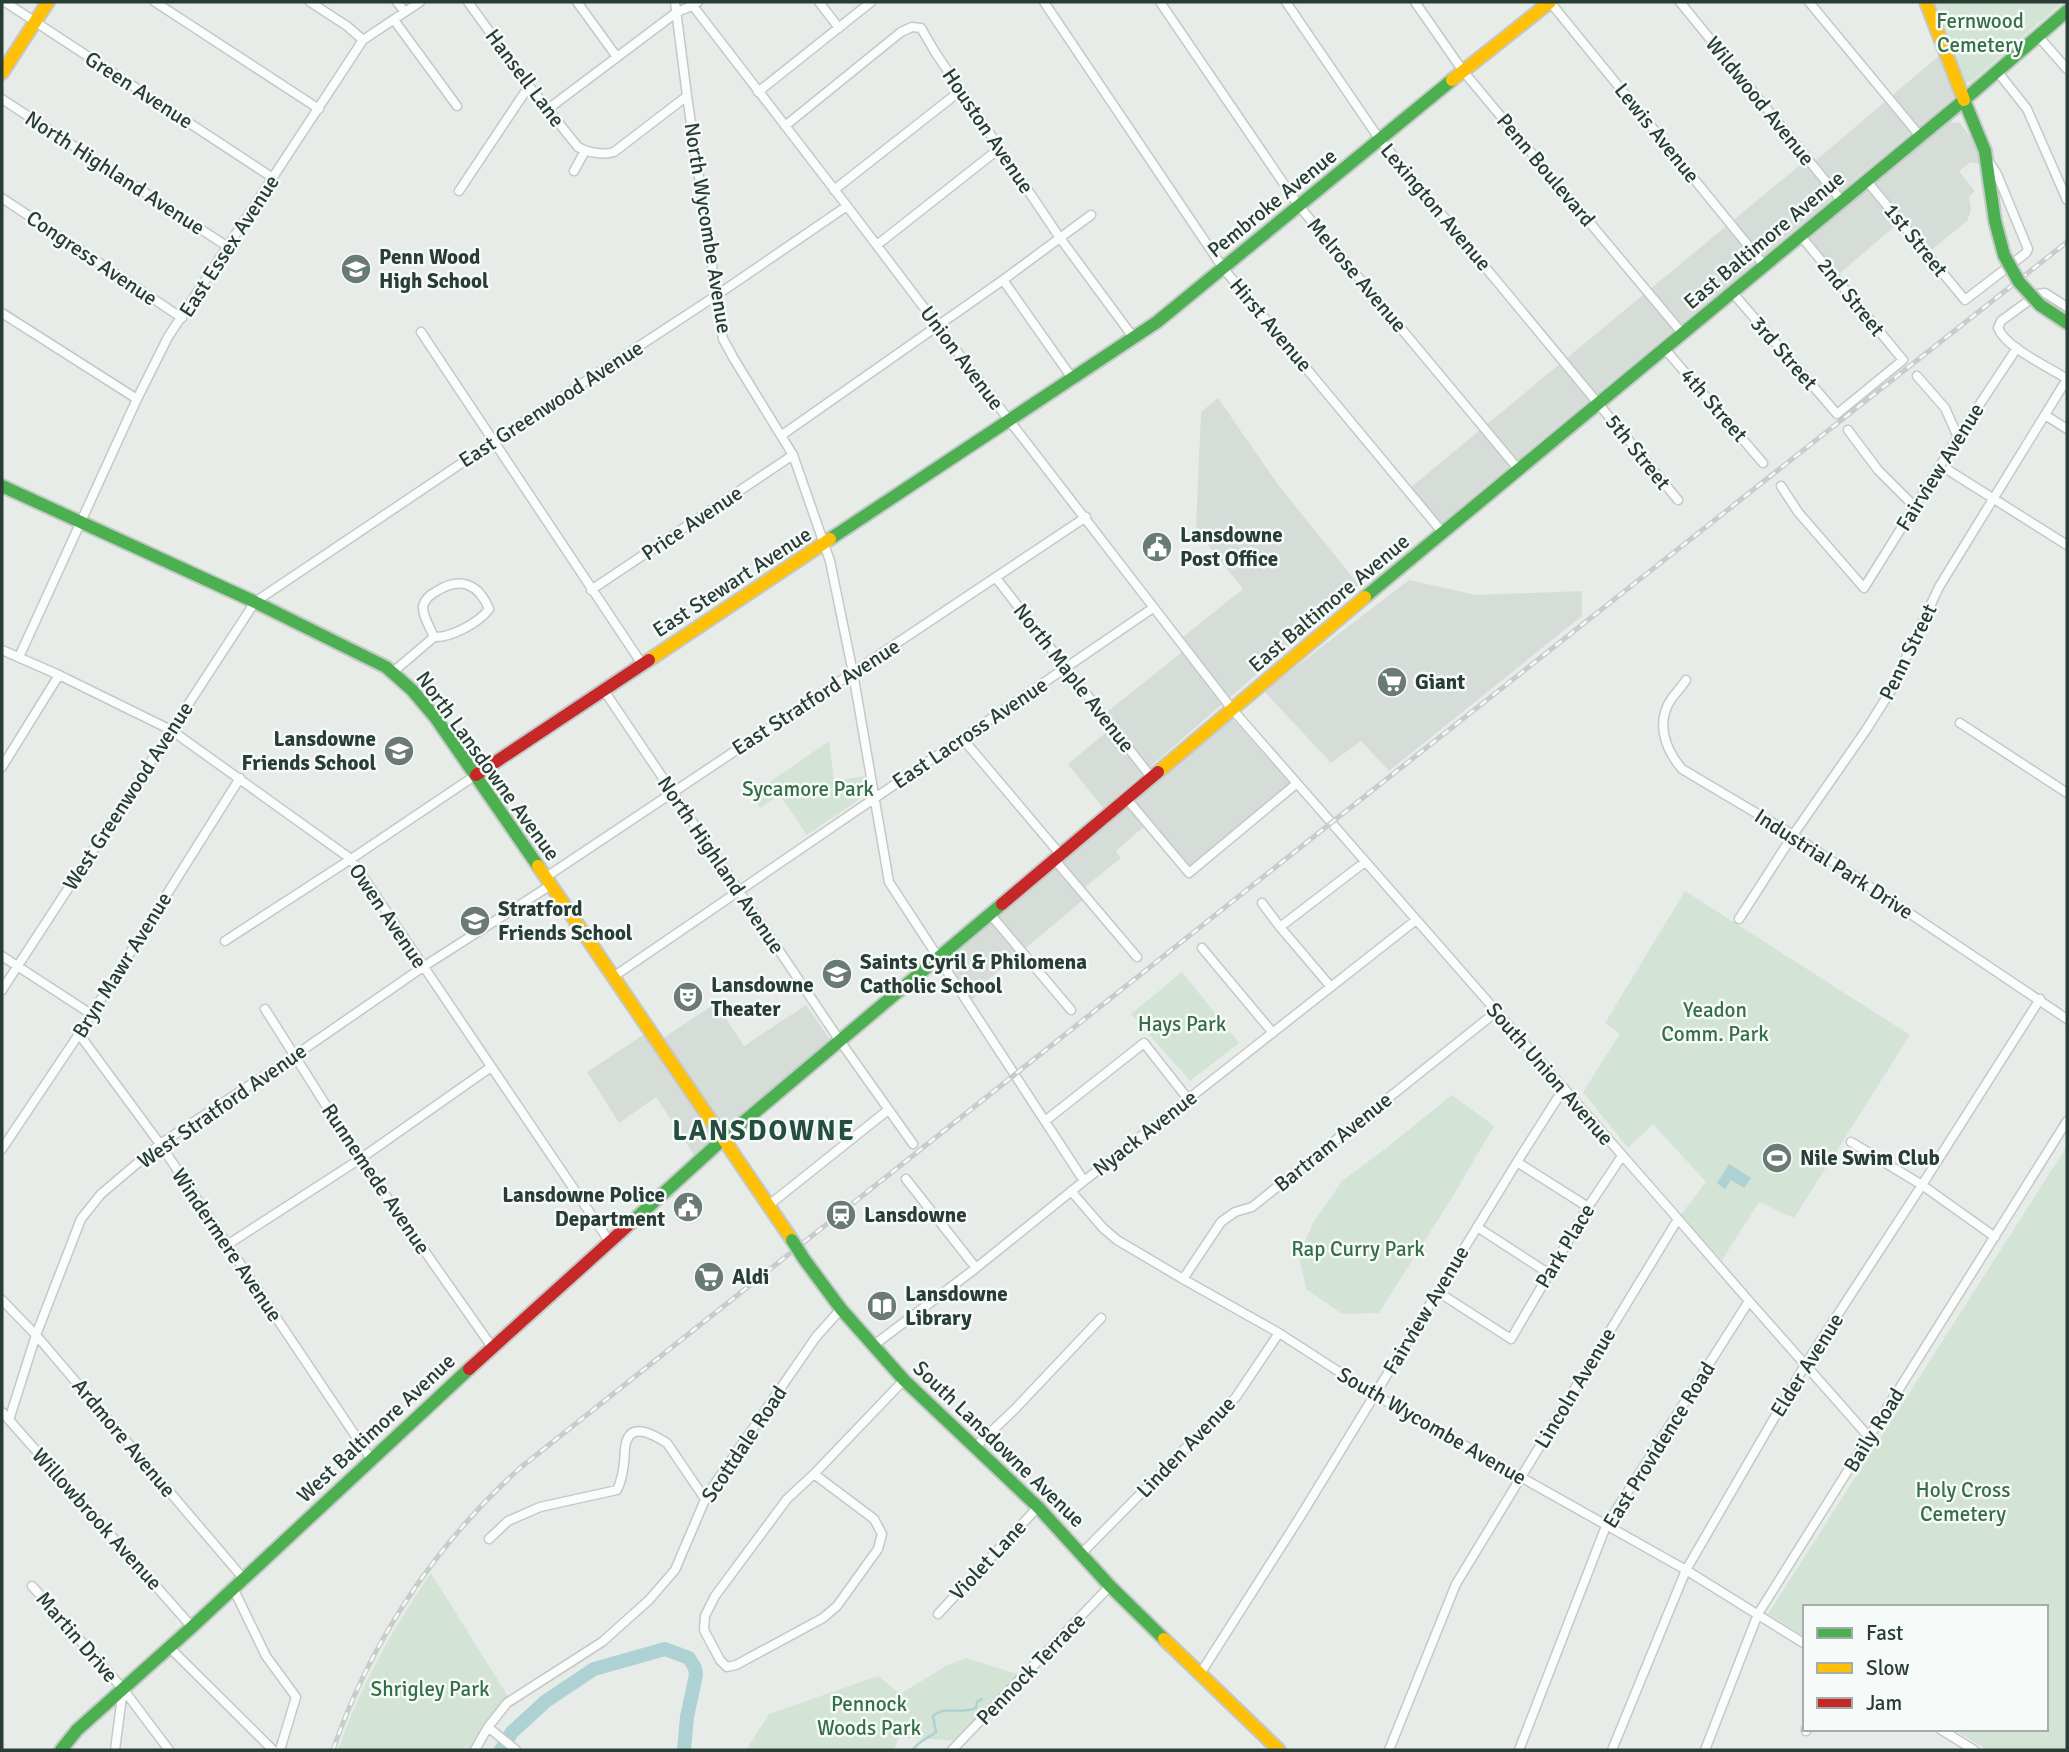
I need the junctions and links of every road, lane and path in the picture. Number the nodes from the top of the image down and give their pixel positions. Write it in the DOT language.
graph roads {
  1 [pos="5,2"];
  2 [pos="48,2"];
  3 [pos="155,2"];
  4 [pos="310,2"];
  5 [pos="397,2"];
  6 [pos="419,2"];
  7 [pos="468,2"];
  8 [pos="577,2"];
  9 [pos="675,2"];
  10 [pos="819,2"];
  11 [pos="871,2"];
  12 [pos="1044,2"];
  13 [pos="1160,2"];
  14 [pos="1286,2"];
  15 [pos="1415,2"];
  16 [pos="1550,2"];
  17 [pos="1680,2"];
  18 [pos="1809,2"];
  19 [pos="1926,2"];
  20 [pos="694,3"];
  21 [pos="2067,11"];
  22 [pos="405,12"];
  23 [pos="677,12"];
  24 [pos="394,20"];
  25 [pos="36,22"];
  26 [pos="839,28"];
  27 [pos="2038,36"];
  28 [pos="363,40"];
  29 [pos="617,57"];
  30 [pos="2067,69"];
  31 [pos="1463,71"];
  32 [pos="1997,71"];
  33 [pos="2,73"];
  34 [pos="529,86"];
  35 [pos="960,91"];
  36 [pos="758,92"];
  37 [pos="687,96"];
  38 [pos="2,99"];
  39 [pos="1964,100"];
  40 [pos="457,106"];
  41 [pos="319,109"];
  42 [pos="550,111"];
  43 [pos="785,125"];
  44 [pos="1920,136"];
  45 [pos="1380,140"];
  46 [pos="1000,148"];
  47 [pos="585,151"];
  48 [pos="1986,157"];
  49 [pos="573,171"];
  50 [pos="273,178"];
  51 [pos="1866,180"];
  52 [pos="834,190"];
  53 [pos="459,191"];
  54 [pos="2,198"];
  55 [pos="2067,200"];
  56 [pos="1841,201"];
  57 [pos="848,206"];
  58 [pos="1300,206"];
  59 [pos="1091,215"];
  60 [pos="1800,234"];
  61 [pos="1060,238"];
  62 [pos="877,245"];
  63 [pos="228,247"];
  64 [pos="1764,265"];
  65 [pos="1223,268"];
  66 [pos="1003,280"];
  67 [pos="1732,292"];
  68 [pos="717,295"];
  69 [pos="2067,307"];
  70 [pos="2,313"];
  71 [pos="182,318"];
  72 [pos="2067,323"];
  73 [pos="938,326"];
  74 [pos="421,332"];
  75 [pos="1682,333"];
  76 [pos="1133,337"];
  77 [pos="1664,348"];
  78 [pos="2017,348"];
  79 [pos="1916,376"];
  80 [pos="1072,378"];
  81 [pos="2067,379"];
  82 [pos="137,399"];
  83 [pos="1598,403"];
  84 [pos="1837,414"];
  85 [pos="2045,415"];
  86 [pos="1009,420"];
  87 [pos="1848,429"];
  88 [pos="2067,429"];
  89 [pos="782,435"];
  90 [pos="1958,437"];
  91 [pos="493,442"];
  92 [pos="793,455"];
  93 [pos="1763,463"];
  94 [pos="1519,470"];
  95 [pos="1948,470"];
  96 [pos="2,486"];
  97 [pos="1781,486"];
  98 [pos="1992,499"];
  99 [pos="1678,500"];
  100 [pos="1914,507"];
  101 [pos="1086,517"];
  102 [pos="82,522"];
  103 [pos="1443,533"];
  104 [pos="823,544"];
  105 [pos="2067,545"];
  106 [pos="996,578"];
  107 [pos="591,590"];
  108 [pos="255,602"];
  109 [pos="1153,608"];
  110 [pos="434,638"];
  111 [pos="2,650"];
  112 [pos="19,657"];
  113 [pos="642,664"];
  114 [pos="1067,667"];
  115 [pos="393,672"];
  116 [pos="853,673"];
  117 [pos="59,675"];
  118 [pos="1686,680"];
  119 [pos="603,689"];
  120 [pos="1233,709"];
  121 [pos="1960,723"];
  122 [pos="171,730"];
  123 [pos="962,738"];
  124 [pos="2,766"];
  125 [pos="476,775"];
  126 [pos="1151,777"];
  127 [pos="240,778"];
  128 [pos="1296,784"];
  129 [pos="672,792"];
  130 [pos="2067,793"];
  131 [pos="874,798"];
  132 [pos="1126,798"];
  133 [pos="1793,835"];
  134 [pos="1057,857"];
  135 [pos="351,859"];
  136 [pos="1364,862"];
  137 [pos="548,881"];
  138 [pos="739,890"];
  139 [pos="1262,903"];
  140 [pos="990,914"];
  141 [pos="1739,919"];
  142 [pos="1416,920"];
  143 [pos="1280,928"];
  144 [pos="225,942"];
  145 [pos="1202,948"];
  146 [pos="2,956"];
  147 [pos="1137,957"];
  148 [pos="937,958"];
  149 [pos="18,965"];
  150 [pos="423,967"];
  151 [pos="613,977"];
  152 [pos="1331,988"];
  153 [pos="2,990"];
  154 [pos="2040,999"];
  155 [pos="264,1009"];
  156 [pos="1071,1010"];
  157 [pos="1496,1012"];
  158 [pos="91,1014"];
  159 [pos="2067,1019"];
  160 [pos="1273,1033"];
  161 [pos="79,1034"];
  162 [pos="840,1041"];
  163 [pos="294,1056"];
  164 [pos="491,1067"];
  165 [pos="1564,1088"];
  166 [pos="1188,1099"];
  167 [pos="888,1110"];
  168 [pos="1045,1121"];
  169 [pos="2067,1121"];
  170 [pos="722,1140"];
  171 [pos="1850,1142"];
  172 [pos="160,1144"];
  173 [pos="913,1144"];
  174 [pos="2,1149"];
  175 [pos="1622,1156"];
  176 [pos="360,1158"];
  177 [pos="1517,1162"];
  178 [pos="906,1179"];
  179 [pos="1084,1181"];
  180 [pos="1922,1185"];
  181 [pos="1071,1191"];
  182 [pos="769,1205"];
  183 [pos="1588,1207"];
  184 [pos="1678,1219"];
  185 [pos="1477,1227"];
  186 [pos="1995,1237"];
  187 [pos="609,1241"];
  188 [pos="228,1245"];
  189 [pos="976,1268"];
  190 [pos="1548,1273"];
  191 [pos="1183,1279"];
  192 [pos="1438,1292"];
  193 [pos="2,1300"];
  194 [pos="1749,1301"];
  195 [pos="841,1310"];
  196 [pos="1101,1318"];
  197 [pos="1279,1333"];
  198 [pos="36,1335"];
  199 [pos="874,1345"];
  200 [pos="492,1346"];
  201 [pos="1805,1365"];
  202 [pos="904,1380"];
  203 [pos="1375,1395"];
  204 [pos="2,1412"];
  205 [pos="9,1420"];
  206 [pos="1869,1437"];
  207 [pos="976,1446"];
  208 [pos="371,1459"];
  209 [pos="814,1474"];
  210 [pos="1520,1478"];
  211 [pos="705,1499"];
  212 [pos="1038,1507"];
  213 [pos="1606,1526"];
  214 [pos="489,1539"];
  215 [pos="1082,1553"];
  216 [pos="1686,1570"];
  217 [pos="243,1578"];
  218 [pos="32,1586"];
  219 [pos="1110,1586"];
  220 [pos="233,1588"];
  221 [pos="938,1614"];
  222 [pos="1758,1614"];
  223 [pos="192,1627"];
  224 [pos="1803,1643"];
  225 [pos="169,1647"];
  226 [pos="1200,1674"];
  227 [pos="123,1689"];
  228 [pos="491,1729"];
  229 [pos="1943,1731"];
  230 [pos="61,1750"];
  231 [pos="115,1750"];
  232 [pos="169,1750"];
  233 [pos="273,1750"];
  234 [pos="281,1750"];
  235 [pos="475,1750"];
  236 [pos="516,1750"];
  237 [pos="952,1750"];
  238 [pos="1279,1750"];
  239 [pos="1389,1750"];
  240 [pos="1519,1750"];
  241 [pos="1612,1750"];
  242 [pos="1705,1750"];
  243 [pos="1974,1750"];
  1 -- 25 [label="street, Green Avenue"];
  2 -- 25 [label="main road"];
  3 -- 41 [label="street"];
  4 -- 28 [label="street"];
  5 -- 22 [label="street"];
  6 -- 22 [label="street, East Essex Avenue"];
  7 -- 34 [label="street, Hansell Lane"];
  8 -- 29 [label="street"];
  9 -- 23 [label="street, North Wycombe Avenue"];
  10 -- 26 [label="street"];
  11 -- 26 [label="street"];
  12 -- 65 [label="street, Hirst Avenue"];
  13 -- 58 [label="street, Melrose Avenue"];
  14 -- 45 [label="street, Lexington Avenue"];
  15 -- 31 [label="street, Penn Boulevard"];
  16 -- 31 [label="main road, Pembroke Avenue"];
  16 -- 64 [label="street, Lewis Avenue"];
  17 -- 56 [label="street, Wildwood Avenue"];
  18 -- 44 [label="street"];
  19 -- 39 [label="main road"];
  20 -- 23 [label="street"];
  20 -- 36 [label="street, Union Avenue"];
  21 -- 27 [label="main road, East Baltimore Avenue"];
  22 -- 24 [label="street, East Essex Avenue"];
  23 -- 29 [label="street"];
  23 -- 37 [label="street, North Wycombe Avenue"];
  24 -- 28 [label="street, East Essex Avenue"];
  24 -- 40 [label="street"];
  25 -- 33 [label="main road"];
  25 -- 50 [label="street, Green Avenue"];
  26 -- 36 [label="street"];
  27 -- 30 [label="street"];
  27 -- 32 [label="main road, East Baltimore Avenue"];
  28 -- 41 [label="street, East Essex Avenue"];
  29 -- 42 [label="street"];
  31 -- 45 [label="main road, Pembroke Avenue"];
  31 -- 75 [label="street, Penn Boulevard"];
  32 -- 39 [label="main road, East Baltimore Avenue"];
  32 -- 55 [label="street"];
  34 -- 42 [label="street, Hansell Lane"];
  34 -- 53 [label="street"];
  35 -- 43 [label="street, Houston Avenue"];
  35 -- 46 [label="street, Houston Avenue"];
  35 -- 52 [label="street"];
  36 -- 43 [label="street, Union Avenue"];
  37 -- 47 [label="street"];
  37 -- 68 [label="street, North Wycombe Avenue"];
  38 -- 63 [label="street, North Highland Avenue"];
  39 -- 44 [label="main road, East Baltimore Avenue"];
  39 -- 48 [label="main road"];
  41 -- 50 [label="street, East Essex Avenue"];
  42 -- 47 [label="street, Hansell Lane"];
  43 -- 52 [label="street, Union Avenue"];
  44 -- 51 [label="main road, East Baltimore Avenue"];
  45 -- 58 [label="main road, Pembroke Avenue"];
  45 -- 83 [label="street, Lexington Avenue"];
  46 -- 61 [label="street, Houston Avenue"];
  46 -- 62 [label="street"];
  47 -- 49 [label="street"];
  48 -- 51 [label="street, 1st Street"];
  48 -- 72 [label="main road, bridge"];
  50 -- 63 [label="street, East Essex Avenue"];
  51 -- 56 [label="main road, East Baltimore Avenue"];
  52 -- 57 [label="street, Union Avenue"];
  54 -- 71 [label="street, Congress Avenue"];
  56 -- 60 [label="main road, East Baltimore Avenue"];
  57 -- 62 [label="street, Union Avenue"];
  57 -- 68 [label="street, East Greenwood Avenue"];
  58 -- 65 [label="main road, Pembroke Avenue"];
  58 -- 94 [label="street, Melrose Avenue"];
  59 -- 61 [label="street"];
  60 -- 64 [label="main road, East Baltimore Avenue"];
  60 -- 84 [label="street, 2nd Street"];
  61 -- 66 [label="street"];
  61 -- 76 [label="street, Houston Avenue"];
  62 -- 73 [label="street, Union Avenue"];
  63 -- 71 [label="street, East Essex Avenue"];
  64 -- 67 [label="main road, East Baltimore Avenue"];
  65 -- 76 [label="main road, Pembroke Avenue"];
  65 -- 103 [label="street, Hirst Avenue"];
  66 -- 73 [label="street"];
  66 -- 80 [label="street"];
  67 -- 75 [label="main road, East Baltimore Avenue"];
  67 -- 84 [label="street, 3rd Street"];
  68 -- 89 [label="street, North Wycombe Avenue"];
  68 -- 91 [label="street, East Greenwood Avenue"];
  69 -- 78 [label="street"];
  70 -- 82 [label="street"];
  71 -- 82 [label="street, East Essex Avenue"];
  73 -- 86 [label="street, Union Avenue"];
  73 -- 89 [label="street"];
  74 -- 91 [label="street"];
  75 -- 77 [label="main road, East Baltimore Avenue"];
  76 -- 80 [label="main road, Pembroke Avenue"];
  77 -- 83 [label="main road, East Baltimore Avenue"];
  77 -- 93 [label="street, 4th Street"];
  78 -- 81 [label="street"];
  78 -- 90 [label="street, Fairview Avenue"];
  79 -- 90 [label="street"];
  80 -- 86 [label="main road, Pembroke Avenue"];
  81 -- 85 [label="street, Penn Street"];
  82 -- 102 [label="street, East Essex Avenue"];
  83 -- 94 [label="main road, East Baltimore Avenue"];
  83 -- 99 [label="street, 5th Street"];
  85 -- 88 [label="street"];
  85 -- 98 [label="street, Penn Street"];
  86 -- 101 [label="street, Union Avenue"];
  86 -- 104 [label="main road, East Stewart Avenue"];
  87 -- 100 [label="street"];
  89 -- 92 [label="street, North Wycombe Avenue"];
  90 -- 100 [label="street, Fairview Avenue"];
  91 -- 107 [label="street"];
  91 -- 108 [label="street, East Greenwood Avenue"];
  92 -- 104 [label="street, North Wycombe Avenue"];
  92 -- 107 [label="street, Price Avenue"];
  94 -- 103 [label="main road, East Baltimore Avenue"];
  95 -- 98 [label="street"];
  96 -- 102 [label="main road, North Lansdowne Avenue"];
  97 -- 100 [label="street, Fairview Avenue"];
  98 -- 105 [label="street"];
  98 -- 133 [label="street, Penn Street"];
  101 -- 106 [label="street, East Stratford Avenue"];
  101 -- 109 [label="street, Union Avenue"];
  102 -- 108 [label="main road, North Lansdowne Avenue"];
  102 -- 112 [label="street, East Essex Avenue"];
  103 -- 120 [label="main road, East Baltimore Avenue"];
  104 -- 113 [label="main road, East Stewart Avenue"];
  104 -- 116 [label="street, North Wycombe Avenue"];
  106 -- 114 [label="street, North Maple Avenue"];
  106 -- 116 [label="street, East Stratford Avenue"];
  107 -- 113 [label="street"];
  108 -- 115 [label="main road, North Lansdowne Avenue"];
  108 -- 122 [label="street, West Greenwood Avenue"];
  109 -- 114 [label="street, East Lacross Avenue"];
  109 -- 120 [label="street, Union Avenue"];
  110 -- 110 [label="street"];
  110 -- 115 [label="street"];
  111 -- 112 [label="street, Owen Avenue"];
  112 -- 117 [label="street, Owen Avenue"];
  113 -- 119 [label="main road, East Stewart Avenue"];
  114 -- 123 [label="street, East Lacross Avenue"];
  114 -- 126 [label="street, North Maple Avenue"];
  115 -- 125 [label="main road, North Lansdowne Avenue"];
  116 -- 129 [label="street, East Stratford Avenue"];
  116 -- 131 [label="street, North Wycombe Avenue"];
  117 -- 122 [label="street, Owen Avenue"];
  117 -- 124 [label="street"];
  118 -- 133 [label="street, Industrial Park Drive"];
  119 -- 125 [label="main road, East Stewart Avenue"];
  119 -- 129 [label="street, North Highland Avenue"];
  120 -- 126 [label="main road, East Baltimore Avenue"];
  120 -- 128 [label="street, South Union Avenue"];
  121 -- 130 [label="street"];
  122 -- 127 [label="street, Owen Avenue"];
  122 -- 149 [label="street, West Greenwood Avenue"];
  123 -- 131 [label="street, East Lacross Avenue"];
  123 -- 134 [label="street"];
  125 -- 135 [label="street"];
  125 -- 137 [label="main road, North Lansdowne Avenue"];
  126 -- 132 [label="main road, East Baltimore Avenue"];
  127 -- 135 [label="street, Owen Avenue"];
  127 -- 158 [label="street, Bryn Mawr Avenue"];
  128 -- 132 [label="street"];
  128 -- 136 [label="street, South Union Avenue"];
  129 -- 137 [label="street, East Stratford Avenue"];
  129 -- 138 [label="street, North Highland Avenue"];
  131 -- 138 [label="street, East Lacross Avenue"];
  131 -- 148 [label="street, North Wycombe Avenue"];
  132 -- 134 [label="main road, East Baltimore Avenue"];
  133 -- 141 [label="street, Penn Street"];
  133 -- 154 [label="street, Industrial Park Drive"];
  134 -- 140 [label="main road, East Baltimore Avenue"];
  134 -- 147 [label="street"];
  135 -- 144 [label="street"];
  135 -- 150 [label="street, Owen Avenue"];
  136 -- 142 [label="street, South Union Avenue"];
  136 -- 143 [label="street"];
  137 -- 150 [label="street, West Stratford Avenue"];
  137 -- 151 [label="main road, North Lansdowne Avenue"];
  138 -- 151 [label="street, East Lacross Avenue"];
  138 -- 162 [label="street, North Highland Avenue"];
  139 -- 143 [label="street"];
  140 -- 148 [label="main road, East Baltimore Avenue"];
  140 -- 156 [label="street"];
  142 -- 152 [label="street, Nyack Avenue"];
  142 -- 157 [label="street, South Union Avenue"];
  143 -- 152 [label="street"];
  145 -- 160 [label="street"];
  146 -- 149 [label="street"];
  148 -- 162 [label="main road, East Baltimore Avenue"];
  148 -- 168 [label="street"];
  149 -- 153 [label="street, West Greenwood Avenue"];
  149 -- 158 [label="street"];
  150 -- 163 [label="street, West Stratford Avenue"];
  150 -- 164 [label="street, Owen Avenue"];
  151 -- 170 [label="main road, North Lansdowne Avenue"];
  152 -- 160 [label="street, Nyack Avenue"];
  154 -- 159 [label="street, Industrial Park Drive"];
  154 -- 180 [label="street, Elder Avenue"];
  155 -- 163 [label="street, Runnemede Avenue"];
  157 -- 165 [label="street, South Union Avenue"];
  157 -- 191 [label="street, Bartram Avenue"];
  158 -- 161 [label="street, Bryn Mawr Avenue"];
  160 -- 166 [label="street, Nyack Avenue"];
  161 -- 172 [label="street, Windermere Avenue"];
  161 -- 174 [label="street, Bryn Mawr Avenue"];
  162 -- 167 [label="street, North Highland Avenue"];
  162 -- 170 [label="main road, East Baltimore Avenue"];
  163 -- 172 [label="street, West Stratford Avenue"];
  163 -- 176 [label="street, Runnemede Avenue"];
  164 -- 176 [label="street"];
  164 -- 187 [label="street, Owen Avenue"];
  165 -- 175 [label="street, South Union Avenue"];
  165 -- 177 [label="street, Fairview Avenue"];
  166 -- 168 [label="street"];
  166 -- 179 [label="street, Nyack Avenue"];
  167 -- 173 [label="street, North Highland Avenue"];
  167 -- 182 [label="street"];
  168 -- 179 [label="street"];
  169 -- 186 [label="street, Baily Road"];
  170 -- 182 [label="main road, South Lansdowne Avenue"];
  170 -- 187 [label="main road, West Baltimore Avenue"];
  171 -- 180 [label="street"];
  172 -- 188 [label="street, Windermere Avenue"];
  172 -- 198 [label="street, West Stratford Avenue"];
  175 -- 183 [label="street, Park Place"];
  175 -- 184 [label="street, South Union Avenue"];
  176 -- 188 [label="street"];
  176 -- 200 [label="street, Runnemede Avenue"];
  177 -- 183 [label="street"];
  177 -- 185 [label="street, Fairview Avenue"];
  178 -- 189 [label="street"];
  179 -- 181 [label="street, Nyack Avenue"];
  180 -- 186 [label="street"];
  180 -- 201 [label="street, Elder Avenue"];
  181 -- 189 [label="street, Nyack Avenue"];
  181 -- 191 [label="street, South Wycombe Avenue"];
  182 -- 195 [label="main road, South Lansdowne Avenue, bridge"];
  183 -- 190 [label="street, Park Place"];
  184 -- 194 [label="street, South Union Avenue"];
  184 -- 210 [label="street, Lincoln Avenue"];
  185 -- 190 [label="street"];
  185 -- 192 [label="street, Fairview Avenue"];
  186 -- 206 [label="street, Baily Road"];
  187 -- 200 [label="main road, West Baltimore Avenue"];
  188 -- 208 [label="street, Windermere Avenue"];
  189 -- 199 [label="street, Nyack Avenue"];
  190 -- 192 [label="street, Park Place"];
  191 -- 197 [label="street, South Wycombe Avenue"];
  192 -- 203 [label="street, Fairview Avenue"];
  193 -- 198 [label="street, Ardmore Avenue"];
  194 -- 201 [label="street, South Union Avenue"];
  194 -- 213 [label="street, East Providence Road"];
  195 -- 199 [label="main road, South Lansdowne Avenue"];
  195 -- 211 [label="street, Scottdale Road"];
  196 -- 207 [label="street"];
  197 -- 203 [label="street, South Wycombe Avenue"];
  197 -- 215 [label="street, Linden Avenue"];
  198 -- 205 [label="street, West Stratford Avenue"];
  198 -- 217 [label="street, Ardmore Avenue"];
  199 -- 202 [label="main road, South Lansdowne Avenue"];
  200 -- 208 [label="main road, West Baltimore Avenue"];
  201 -- 206 [label="street, South Union Avenue"];
  201 -- 216 [label="street, Elder Avenue"];
  202 -- 207 [label="main road, South Lansdowne Avenue"];
  202 -- 209 [label="street"];
  203 -- 210 [label="street, South Wycombe Avenue"];
  203 -- 226 [label="street, Fairview Avenue"];
  204 -- 205 [label="street, Willowbrook Avenue"];
  205 -- 223 [label="street, Willowbrook Avenue"];
  206 -- 222 [label="street, Baily Road"];
  207 -- 212 [label="main road, South Lansdowne Avenue"];
  208 -- 217 [label="main road, West Baltimore Avenue"];
  209 -- 209 [label="street"];
  210 -- 213 [label="street, South Wycombe Avenue"];
  210 -- 239 [label="street, Lincoln Avenue"];
  211 -- 214 [label="street"];
  211 -- 228 [label="street, Scottdale Road"];
  212 -- 215 [label="main road, South Lansdowne Avenue"];
  212 -- 221 [label="street, Violet Lane"];
  213 -- 216 [label="street, South Wycombe Avenue"];
  213 -- 240 [label="street, East Providence Road"];
  215 -- 219 [label="main road, South Lansdowne Avenue"];
  216 -- 222 [label="street, South Wycombe Avenue"];
  216 -- 241 [label="street, Elder Avenue"];
  217 -- 220 [label="main road, West Baltimore Avenue"];
  218 -- 227 [label="street, Martin Drive"];
  219 -- 226 [label="main road, South Lansdowne Avenue"];
  219 -- 237 [label="street, Pennock Terrace"];
  220 -- 223 [label="main road, West Baltimore Avenue"];
  220 -- 234 [label="street"];
  222 -- 224 [label="street, South Wycombe Avenue"];
  222 -- 242 [label="street, Baily Road"];
  223 -- 225 [label="main road, West Baltimore Avenue"];
  225 -- 227 [label="main road, West Baltimore Avenue"];
  225 -- 233 [label="street"];
  226 -- 238 [label="main road, South Lansdowne Avenue"];
  227 -- 230 [label="main road, West Baltimore Avenue"];
  227 -- 231 [label="street"];
  227 -- 232 [label="street, Martin Drive"];
  228 -- 235 [label="street, Scottdale Road"];
  228 -- 236 [label="street"];
  229 -- 243 [label="street"];
}
